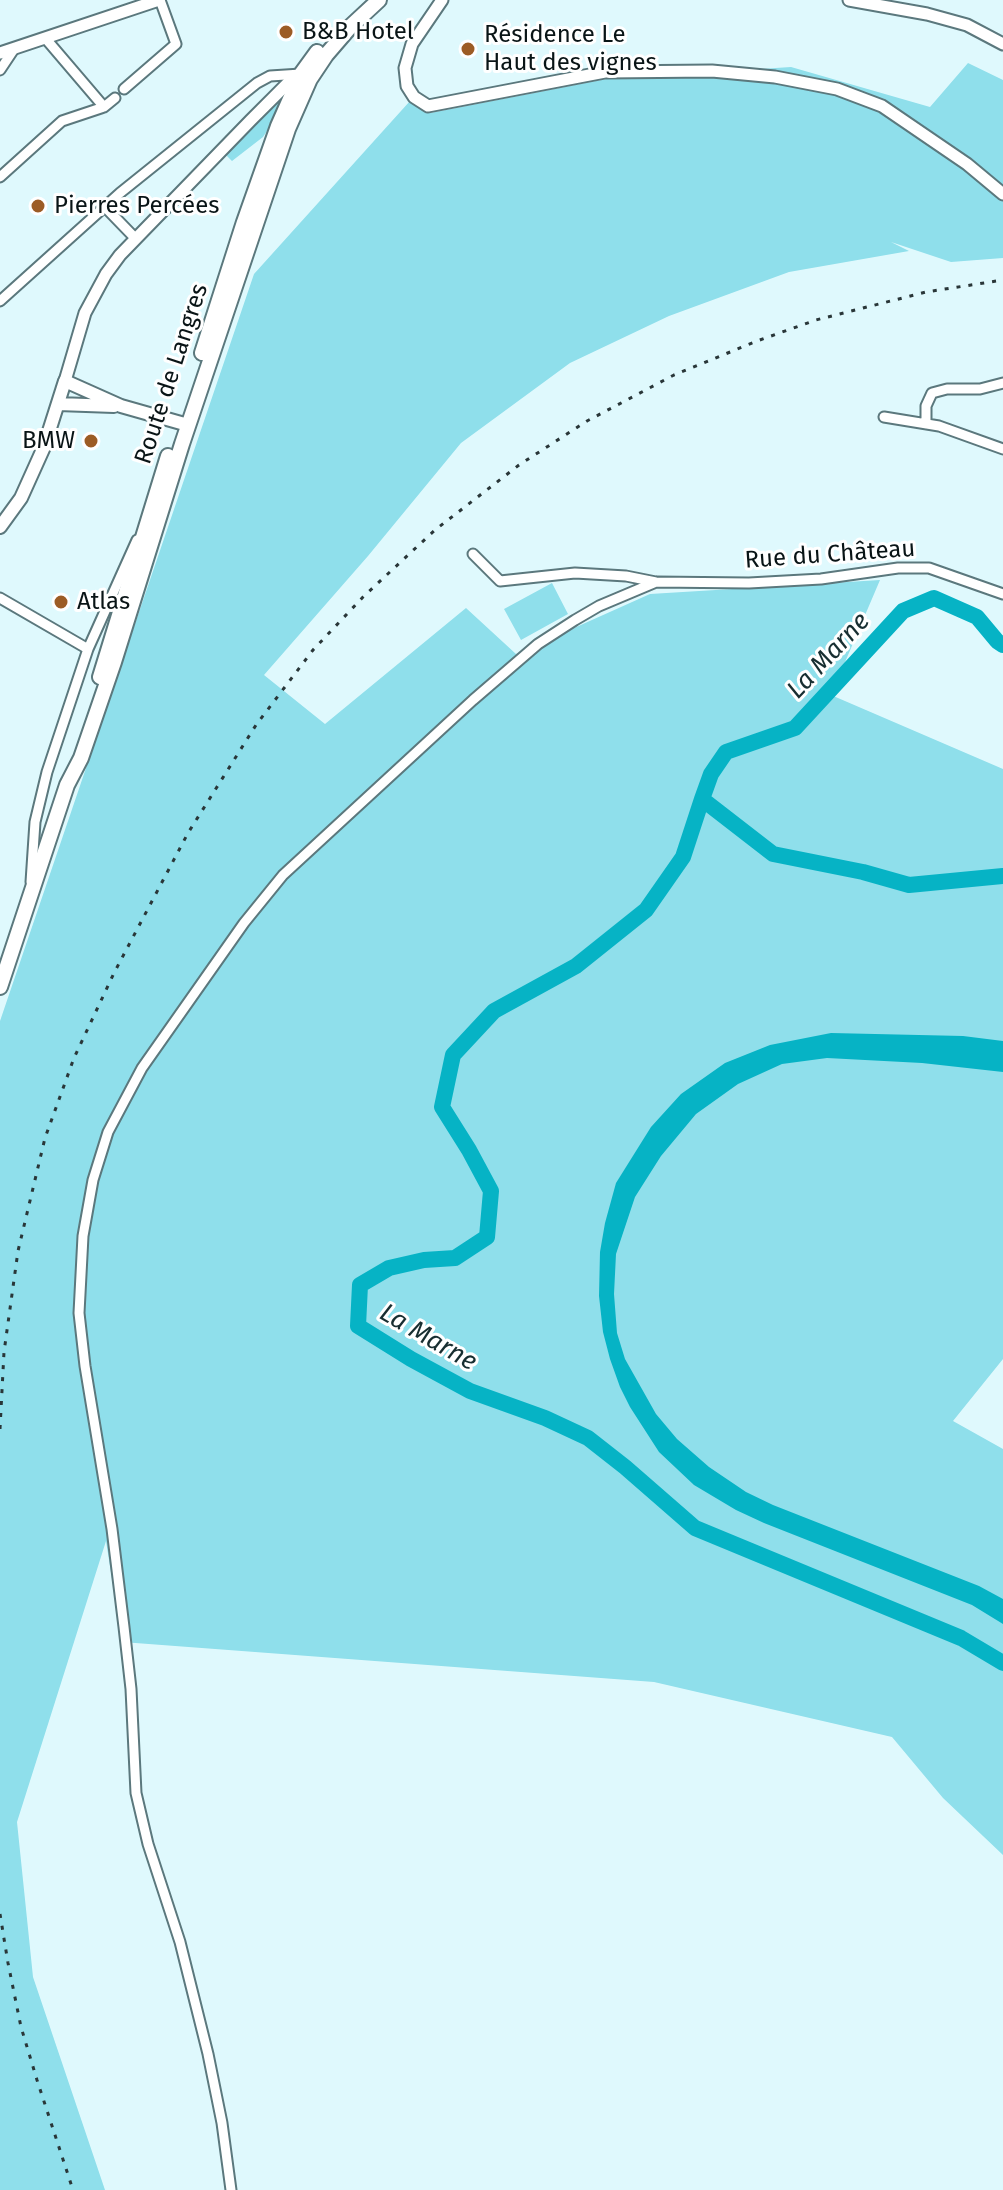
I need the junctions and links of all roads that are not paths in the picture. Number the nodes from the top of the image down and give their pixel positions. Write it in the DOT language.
graph roads {
  1 [pos="160,0"];
  2 [pos="367,0"];
  3 [pos="379,0"];
  4 [pos="442,0"];
  5 [pos="849,0"];
  6 [pos="46,39"];
  7 [pos="1003,44"];
  8 [pos="14,49"];
  9 [pos="0,53"];
  10 [pos="0,70"];
  11 [pos="301,74"];
  12 [pos="124,89"];
  13 [pos="115,98"];
  14 [pos="104,107"];
  15 [pos="0,177"];
  16 [pos="1003,192"];
  17 [pos="105,207"];
  18 [pos="136,239"];
  19 [pos="0,301"];
  20 [pos="65,381"];
  21 [pos="1003,383"];
  22 [pos="58,404"];
  23 [pos="121,406"];
  24 [pos="884,417"];
  25 [pos="184,424"];
  26 [pos="926,424"];
  27 [pos="1003,449"];
  28 [pos="148,519"];
  29 [pos="0,527"];
  30 [pos="473,554"];
  31 [pos="656,582"];
  32 [pos="1003,594"];
  33 [pos="0,598"];
  34 [pos="88,649"];
  35 [pos="67,785"];
  36 [pos="31,890"];
  37 [pos="0,987"];
  38 [pos="231,2190"];
  1 -- 6 [label="street"];
  1 -- 12 [label="street"];
  2 -- 11 [label="main road, Route de Langres"];
  3 -- 25 [label="main road"];
  4 -- 16 [label="street"];
  5 -- 7 [label="street"];
  6 -- 8 [label="street"];
  6 -- 14 [label="street"];
  8 -- 9 [label="street"];
  8 -- 10 [label="street"];
  11 -- 17 [label="street"];
  11 -- 18 [label="street"];
  11 -- 25 [label="main road, Route de Langres"];
  13 -- 14 [label="street"];
  14 -- 15 [label="street"];
  17 -- 18 [label="street"];
  17 -- 19 [label="street"];
  18 -- 20 [label="street"];
  20 -- 22 [label="main road"];
  20 -- 23 [label="main road"];
  21 -- 26 [label="street"];
  22 -- 23 [label="main road"];
  22 -- 29 [label="main road"];
  23 -- 25 [label="main road"];
  24 -- 26 [label="street"];
  25 -- 28 [label="main road, Route de Langres"];
  25 -- 35 [label="main road"];
  26 -- 27 [label="street"];
  28 -- 34 [label="street"];
  28 -- 35 [label="main road, Route de Langres"];
  30 -- 31 [label="street"];
  31 -- 32 [label="street, Rue du Château"];
  31 -- 38 [label="street"];
  33 -- 34 [label="street"];
  34 -- 36 [label="street"];
  35 -- 36 [label="main road"];
  36 -- 37 [label="main road"];
}
